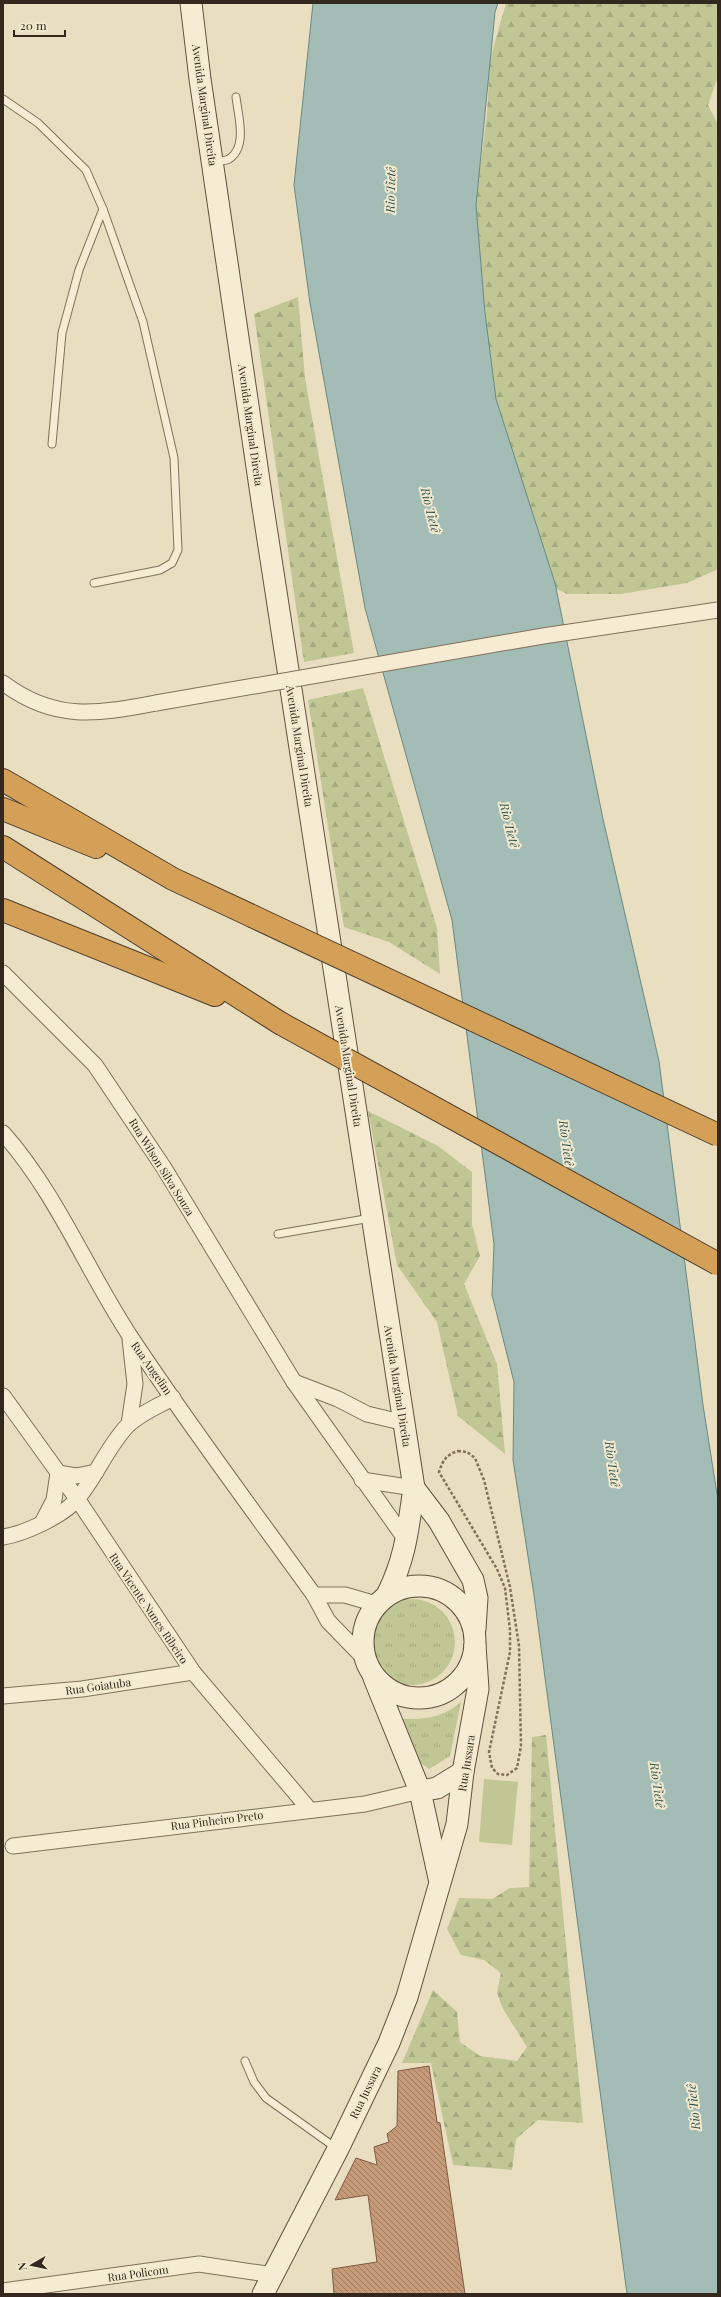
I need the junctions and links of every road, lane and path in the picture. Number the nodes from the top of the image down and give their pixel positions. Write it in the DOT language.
graph roads {
  1 [pos="191,3"];
  2 [pos="236,97"];
  3 [pos="3,99"];
  4 [pos="213,162"];
  5 [pos="103,209"];
  6 [pos="52,444"];
  7 [pos="94,583"];
  8 [pos="718,610"];
  9 [pos="3,683"];
  10 [pos="3,780"];
  11 [pos="3,809"];
  12 [pos="3,847"];
  13 [pos="173,879"];
  14 [pos="3,910"];
  15 [pos="3,973"];
  16 [pos="260,1012"];
  17 [pos="3,1133"];
  18 [pos="718,1136"];
  19 [pos="372,1218"];
  20 [pos="278,1234"];
  21 [pos="718,1264"];
  22 [pos="129,1334"];
  23 [pos="294,1382"];
  24 [pos="3,1396"];
  25 [pos="173,1398"];
  26 [pos="405,1423"];
  27 [pos="129,1424"];
  28 [pos="96,1472"];
  29 [pos="58,1473"];
  30 [pos="362,1480"];
  31 [pos="414,1488"];
  32 [pos="78,1500"];
  33 [pos="41,1525"];
  34 [pos="3,1537"];
  35 [pos="406,1540"];
  36 [pos="314,1595"];
  37 [pos="382,1598"];
  38 [pos="475,1638"];
  39 [pos="369,1667"];
  40 [pos="193,1672"];
  41 [pos="3,1696"];
  42 [pos="463,1772"];
  43 [pos="420,1792"];
  44 [pos="309,1809"];
  45 [pos="13,1846"];
  46 [pos="440,1878"];
  47 [pos="245,2061"];
  48 [pos="338,2149"];
  49 [pos="273,2275"];
  50 [pos="3,2291"];
  51 [pos="263,2294"];
  1 -- 4 [label="main road, Avenida Marginal Direita"];
  2 -- 4 [label="lane"];
  3 -- 5 [label="lane"];
  4 -- 19 [label="main road, Avenida Marginal Direita"];
  5 -- 6 [label="lane"];
  5 -- 7 [label="lane"];
  8 -- 9 [label="street, bridge"];
  10 -- 13 [label="highway"];
  11 -- 13 [label="highway"];
  12 -- 16 [label="highway"];
  13 -- 18 [label="highway, bridge"];
  14 -- 16 [label="highway"];
  15 -- 23 [label="street, Rua Wilson Silva Souza"];
  16 -- 21 [label="highway, bridge"];
  17 -- 22 [label="street, Rua Angelim"];
  19 -- 20 [label="lane"];
  19 -- 26 [label="main road, Avenida Marginal Direita"];
  22 -- 25 [label="street, Rua Angelim"];
  22 -- 27 [label="street"];
  23 -- 26 [label="street"];
  23 -- 30 [label="street, Rua Wilson Silva Souza"];
  24 -- 29 [label="street, Rua Vicente Nunes Ribeiro"];
  25 -- 27 [label="street"];
  25 -- 36 [label="street, Rua Angelim"];
  26 -- 31 [label="main road, Avenida Marginal Direita"];
  27 -- 28 [label="street"];
  28 -- 29 [label="street"];
  28 -- 32 [label="street"];
  29 -- 32 [label="street, Rua Vicente Nunes Ribeiro"];
  29 -- 33 [label="street"];
  30 -- 31 [label="street"];
  30 -- 35 [label="street, Rua Wilson Silva Souza"];
  31 -- 35 [label="main road, Avenida Marginal Direita"];
  31 -- 38 [label="main road, Avenida Marginal Direita"];
  32 -- 33 [label="street"];
  32 -- 40 [label="street, Rua Vicente Nunes Ribeiro"];
  33 -- 34 [label="street"];
  35 -- 37 [label="main road, Avenida Marginal Direita"];
  36 -- 37 [label="street"];
  36 -- 39 [label="street, Rua Angelim"];
  37 -- 38 [label="main road"];
  37 -- 39 [label="main road"];
  38 -- 39 [label="main road"];
  38 -- 42 [label="main road, Rua Jussara"];
  39 -- 43 [label="main road, Rua Jussara"];
  40 -- 41 [label="street, Rua Goiatuba"];
  40 -- 44 [label="street, Rua Vicente Nunes Ribeiro"];
  42 -- 43 [label="main road"];
  42 -- 46 [label="main road, Rua Jussara"];
  43 -- 44 [label="street, Rua Pinheiro Preto"];
  43 -- 46 [label="main road, Rua Jussara"];
  44 -- 45 [label="street, Rua Pinheiro Preto"];
  46 -- 48 [label="main road, Rua Jussara"];
  47 -- 48 [label="lane"];
  48 -- 49 [label="main road, Rua Jussara"];
  49 -- 50 [label="street, Rua Policom"];
  49 -- 51 [label="main road, Rua Jussara"];
}
